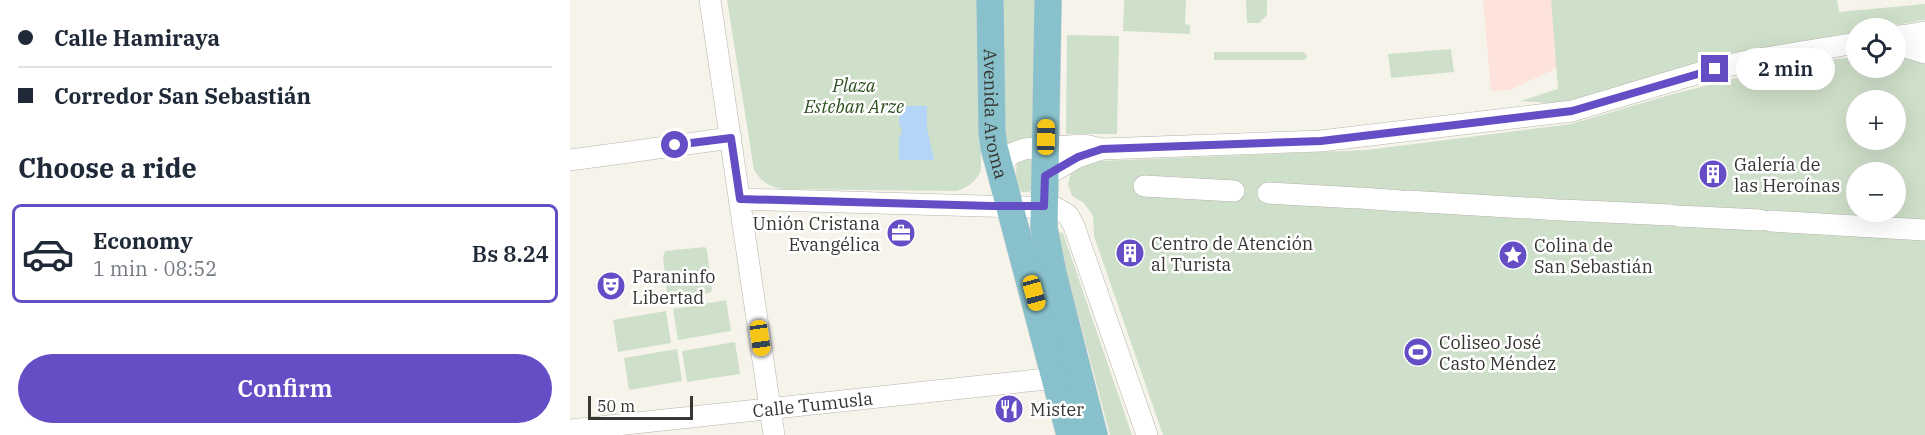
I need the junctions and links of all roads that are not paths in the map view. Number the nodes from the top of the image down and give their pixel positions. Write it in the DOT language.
graph roads {
  1 [pos="710,0"];
  2 [pos="990,0"];
  3 [pos="1048,0"];
  4 [pos="1925,32"];
  5 [pos="1906,35"];
  6 [pos="1846,45"];
  7 [pos="1906,45"];
  8 [pos="1925,53"];
  9 [pos="731,138"];
  10 [pos="1046,148"];
  11 [pos="1102,149"];
  12 [pos="570,160"];
  13 [pos="998,169"];
  14 [pos="1045,176"];
  15 [pos="1144,186"];
  16 [pos="740,199"];
  17 [pos="1044,206"];
  18 [pos="1010,207"];
  19 [pos="1925,230"];
  20 [pos="1056,378"];
  21 [pos="770,408"];
  22 [pos="570,430"];
  23 [pos="774,435"];
  24 [pos="1070,435"];
  25 [pos="1094,435"];
  26 [pos="1147,435"];
  1 -- 9 [label="street"];
  2 -- 13 [label="main road, Avenida Aroma"];
  3 -- 10 [label="main road"];
  4 -- 5 [label="street"];
  6 -- 11 [label="street"];
  7 -- 8 [label="street"];
  9 -- 12 [label="street"];
  9 -- 16 [label="street"];
  10 -- 11 [label="street"];
  10 -- 13 [label="street"];
  10 -- 14 [label="main road"];
  11 -- 14 [label="street"];
  13 -- 18 [label="main road, Avenida Aroma"];
  14 -- 17 [label="main road"];
  15 -- 19 [label="street"];
  16 -- 18 [label="street"];
  16 -- 21 [label="street"];
  17 -- 18 [label="street"];
  17 -- 25 [label="main road"];
  17 -- 26 [label="street"];
  18 -- 20 [label="main road, Avenida Aroma"];
  20 -- 21 [label="street, Calle Tumusla"];
  20 -- 24 [label="main road, Avenida Aroma"];
  21 -- 22 [label="street, Calle Tumusla"];
  21 -- 23 [label="street"];
}
